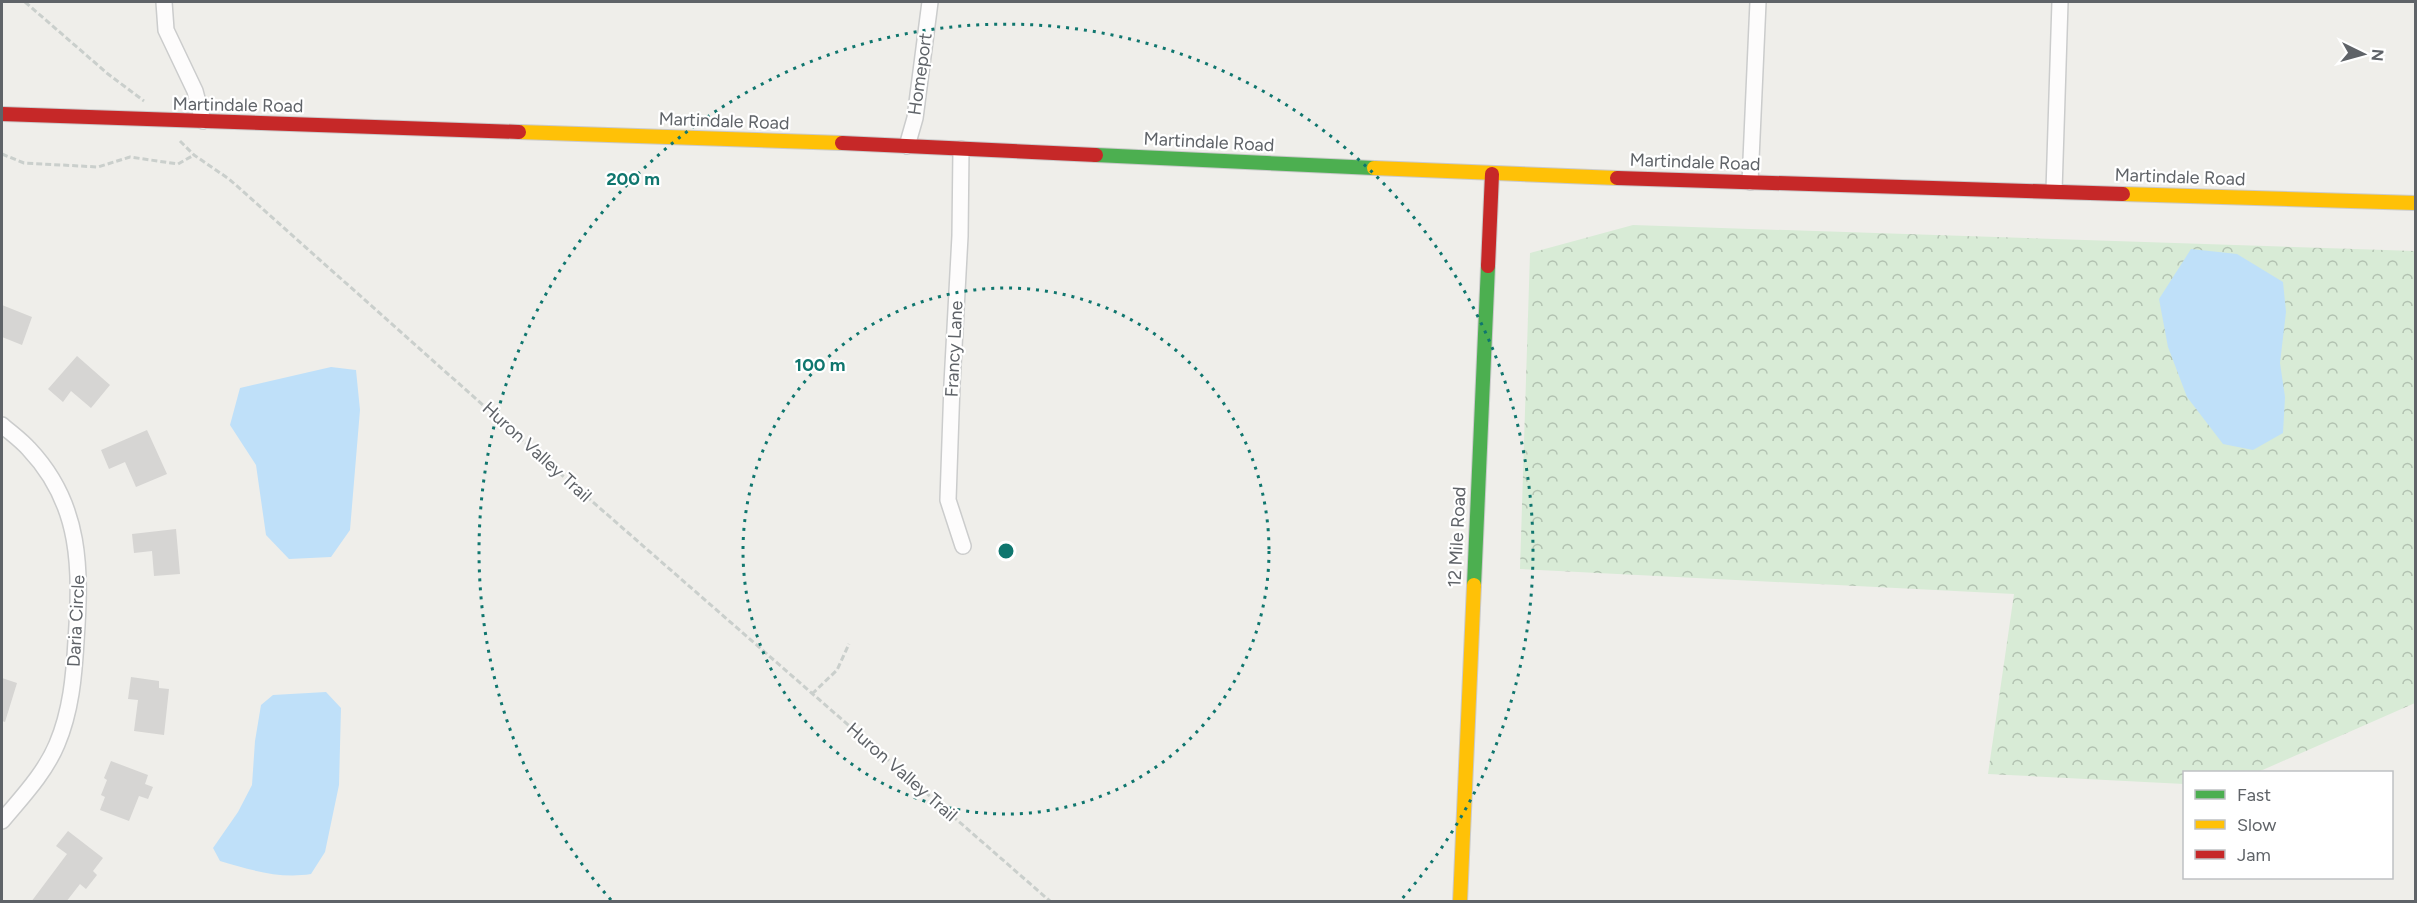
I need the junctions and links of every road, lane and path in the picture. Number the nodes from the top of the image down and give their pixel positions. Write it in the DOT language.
graph roads {
  1 [pos="26,2"];
  2 [pos="164,2"];
  3 [pos="930,2"];
  4 [pos="1758,2"];
  5 [pos="2060,2"];
  6 [pos="2,114"];
  7 [pos="161,121"];
  8 [pos="202,121"];
  9 [pos="907,146"];
  10 [pos="961,149"];
  11 [pos="2,154"];
  12 [pos="194,155"];
  13 [pos="1492,174"];
  14 [pos="1750,182"];
  15 [pos="2054,191"];
  16 [pos="2415,203"];
  17 [pos="2,425"];
  18 [pos="963,546"];
  19 [pos="849,644"];
  20 [pos="812,694"];
  21 [pos="2,821"];
  22 [pos="1051,902"];
  23 [pos="1460,902"];
  1 -- 7 [label="path, Huron Valley Trail"];
  2 -- 8 [label="street"];
  3 -- 9 [label="street, Homeport"];
  4 -- 14 [label="street"];
  5 -- 15 [label="street"];
  6 -- 7 [label="street, Martindale Road"];
  7 -- 8 [label="street, Martindale Road"];
  7 -- 12 [label="path, Huron Valley Trail"];
  8 -- 9 [label="street, Martindale Road"];
  9 -- 10 [label="street, Martindale Road"];
  10 -- 13 [label="street, Martindale Road"];
  10 -- 18 [label="street, Francy Lane"];
  11 -- 12 [label="path"];
  12 -- 20 [label="path, Huron Valley Trail"];
  13 -- 14 [label="street, Martindale Road"];
  13 -- 23 [label="street, 12 Mile Road"];
  14 -- 15 [label="street, Martindale Road"];
  15 -- 16 [label="street, Martindale Road"];
  17 -- 21 [label="street, Daria Circle"];
  19 -- 20 [label="path"];
  20 -- 22 [label="path, Huron Valley Trail"];
}
